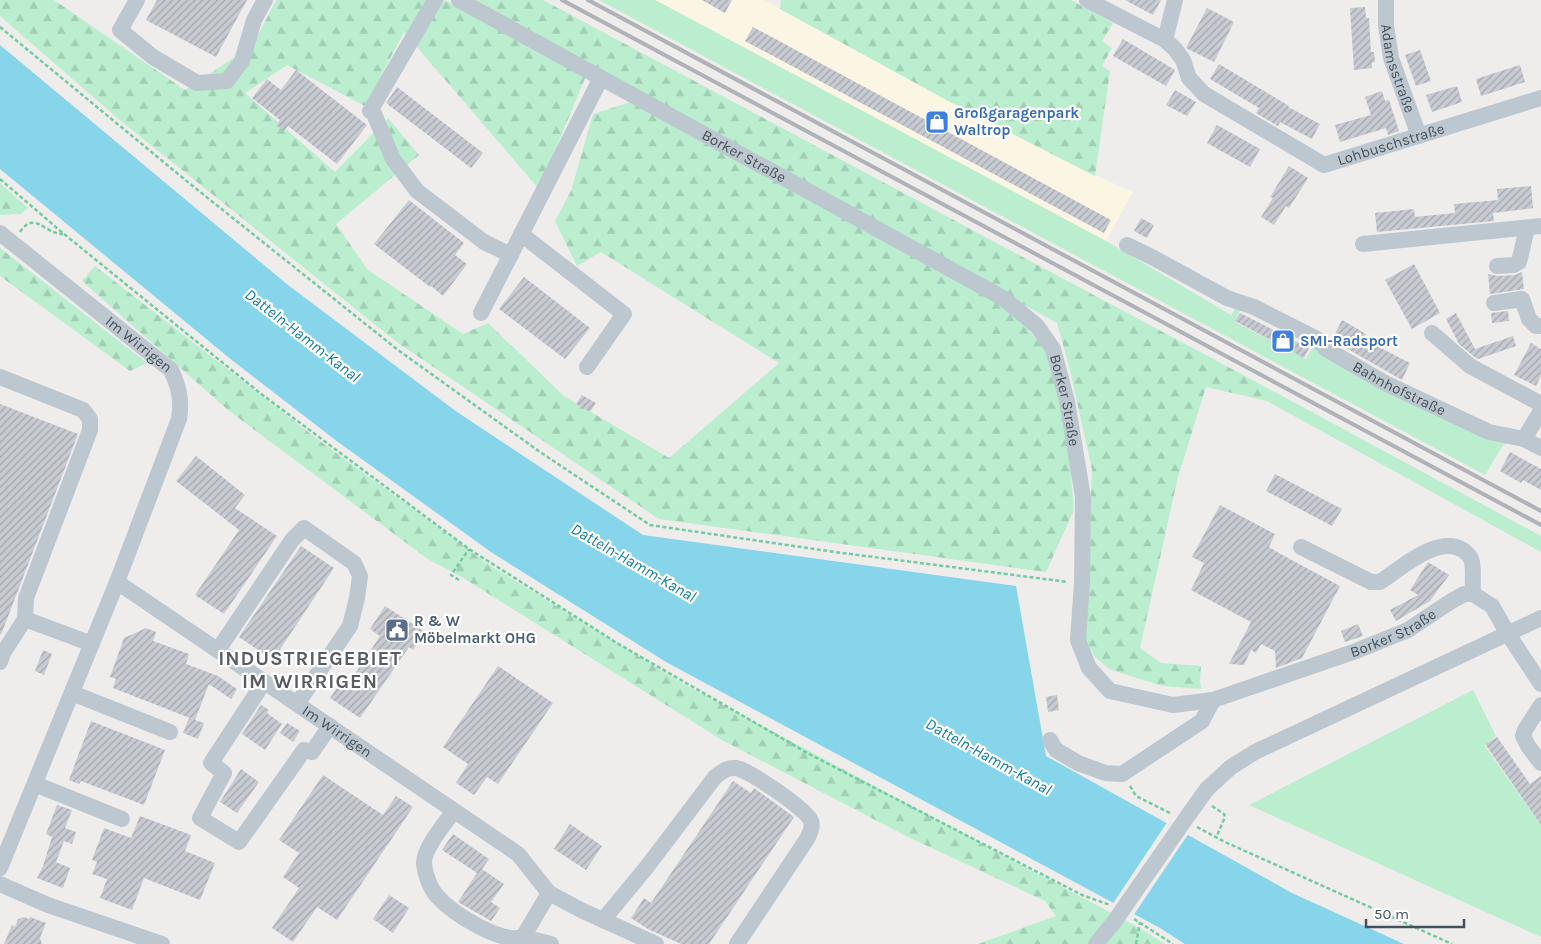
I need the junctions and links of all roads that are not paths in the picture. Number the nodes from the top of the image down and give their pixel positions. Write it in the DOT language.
graph roads {
  1 [pos="137,0"];
  2 [pos="265,0"];
  3 [pos="435,0"];
  4 [pos="459,0"];
  5 [pos="1087,0"];
  6 [pos="1175,0"];
  7 [pos="1386,0"];
  8 [pos="1165,40"];
  9 [pos="601,78"];
  10 [pos="1541,98"];
  11 [pos="1419,136"];
  12 [pos="1534,227"];
  13 [pos="521,234"];
  14 [pos="6,238"];
  15 [pos="1363,244"];
  16 [pos="1127,245"];
  17 [pos="511,255"];
  18 [pos="1497,266"];
  19 [pos="1494,303"];
  20 [pos="481,313"];
  21 [pos="1541,326"];
  22 [pos="1432,333"];
  23 [pos="587,367"];
  24 [pos="0,377"];
  25 [pos="1541,404"];
  26 [pos="1541,412"];
  27 [pos="1524,439"];
  28 [pos="1541,448"];
  29 [pos="1302,547"];
  30 [pos="117,582"];
  31 [pos="1473,594"];
  32 [pos="1541,618"];
  33 [pos="25,619"];
  34 [pos="1508,634"];
  35 [pos="92,644"];
  36 [pos="218,650"];
  37 [pos="0,662"];
  38 [pos="264,682"];
  39 [pos="1541,684"];
  40 [pos="72,693"];
  41 [pos="1213,700"];
  42 [pos="297,704"];
  43 [pos="1541,705"];
  44 [pos="330,726"];
  45 [pos="170,732"];
  46 [pos="1050,740"];
  47 [pos="1541,764"];
  48 [pos="35,784"];
  49 [pos="454,811"];
  50 [pos="122,819"];
  51 [pos="0,868"];
  52 [pos="0,884"];
  53 [pos="549,892"];
  54 [pos="603,920"];
  55 [pos="523,937"];
  56 [pos="162,944"];
  57 [pos="551,944"];
  58 [pos="656,944"];
  59 [pos="737,944"];
  60 [pos="1096,944"];
  1 -- 2 [label="street"];
  3 -- 17 [label="street"];
  4 -- 9 [label="street, Borker Straße"];
  5 -- 8 [label="street"];
  6 -- 8 [label="street"];
  7 -- 11 [label="street, Adamsstraße"];
  8 -- 11 [label="street, Lohbuschstraße"];
  9 -- 13 [label="street"];
  9 -- 41 [label="street, Borker Straße"];
  10 -- 11 [label="street, Lohbuschstraße"];
  12 -- 15 [label="street"];
  12 -- 18 [label="street"];
  13 -- 17 [label="street"];
  13 -- 23 [label="street"];
  14 -- 30 [label="street, Im Wirrigen"];
  16 -- 27 [label="street, Bahnhofstraße"];
  17 -- 20 [label="street"];
  19 -- 21 [label="street"];
  22 -- 25 [label="street"];
  24 -- 33 [label="street"];
  26 -- 27 [label="street"];
  27 -- 28 [label="street, Bahnhofstraße"];
  29 -- 31 [label="street"];
  30 -- 35 [label="street, Im Wirrigen"];
  30 -- 36 [label="street, Im Wirrigen"];
  31 -- 34 [label="street"];
  31 -- 41 [label="street, Borker Straße"];
  32 -- 34 [label="street"];
  33 -- 35 [label="street"];
  33 -- 37 [label="street"];
  34 -- 39 [label="street"];
  34 -- 60 [label="street, bridge"];
  35 -- 40 [label="street, Im Wirrigen"];
  36 -- 38 [label="street, Im Wirrigen"];
  36 -- 42 [label="street"];
  38 -- 42 [label="street, Im Wirrigen"];
  38 -- 44 [label="street"];
  40 -- 45 [label="street"];
  40 -- 48 [label="street, Im Wirrigen"];
  41 -- 46 [label="street"];
  42 -- 44 [label="street, Im Wirrigen"];
  43 -- 47 [label="street"];
  44 -- 49 [label="street, Im Wirrigen"];
  48 -- 50 [label="street"];
  48 -- 51 [label="street, Im Wirrigen"];
  49 -- 53 [label="street, Im Wirrigen"];
  49 -- 55 [label="street"];
  52 -- 56 [label="street"];
  53 -- 54 [label="street"];
  53 -- 55 [label="street"];
  54 -- 58 [label="street"];
  54 -- 59 [label="street"];
  55 -- 57 [label="street"];
}
